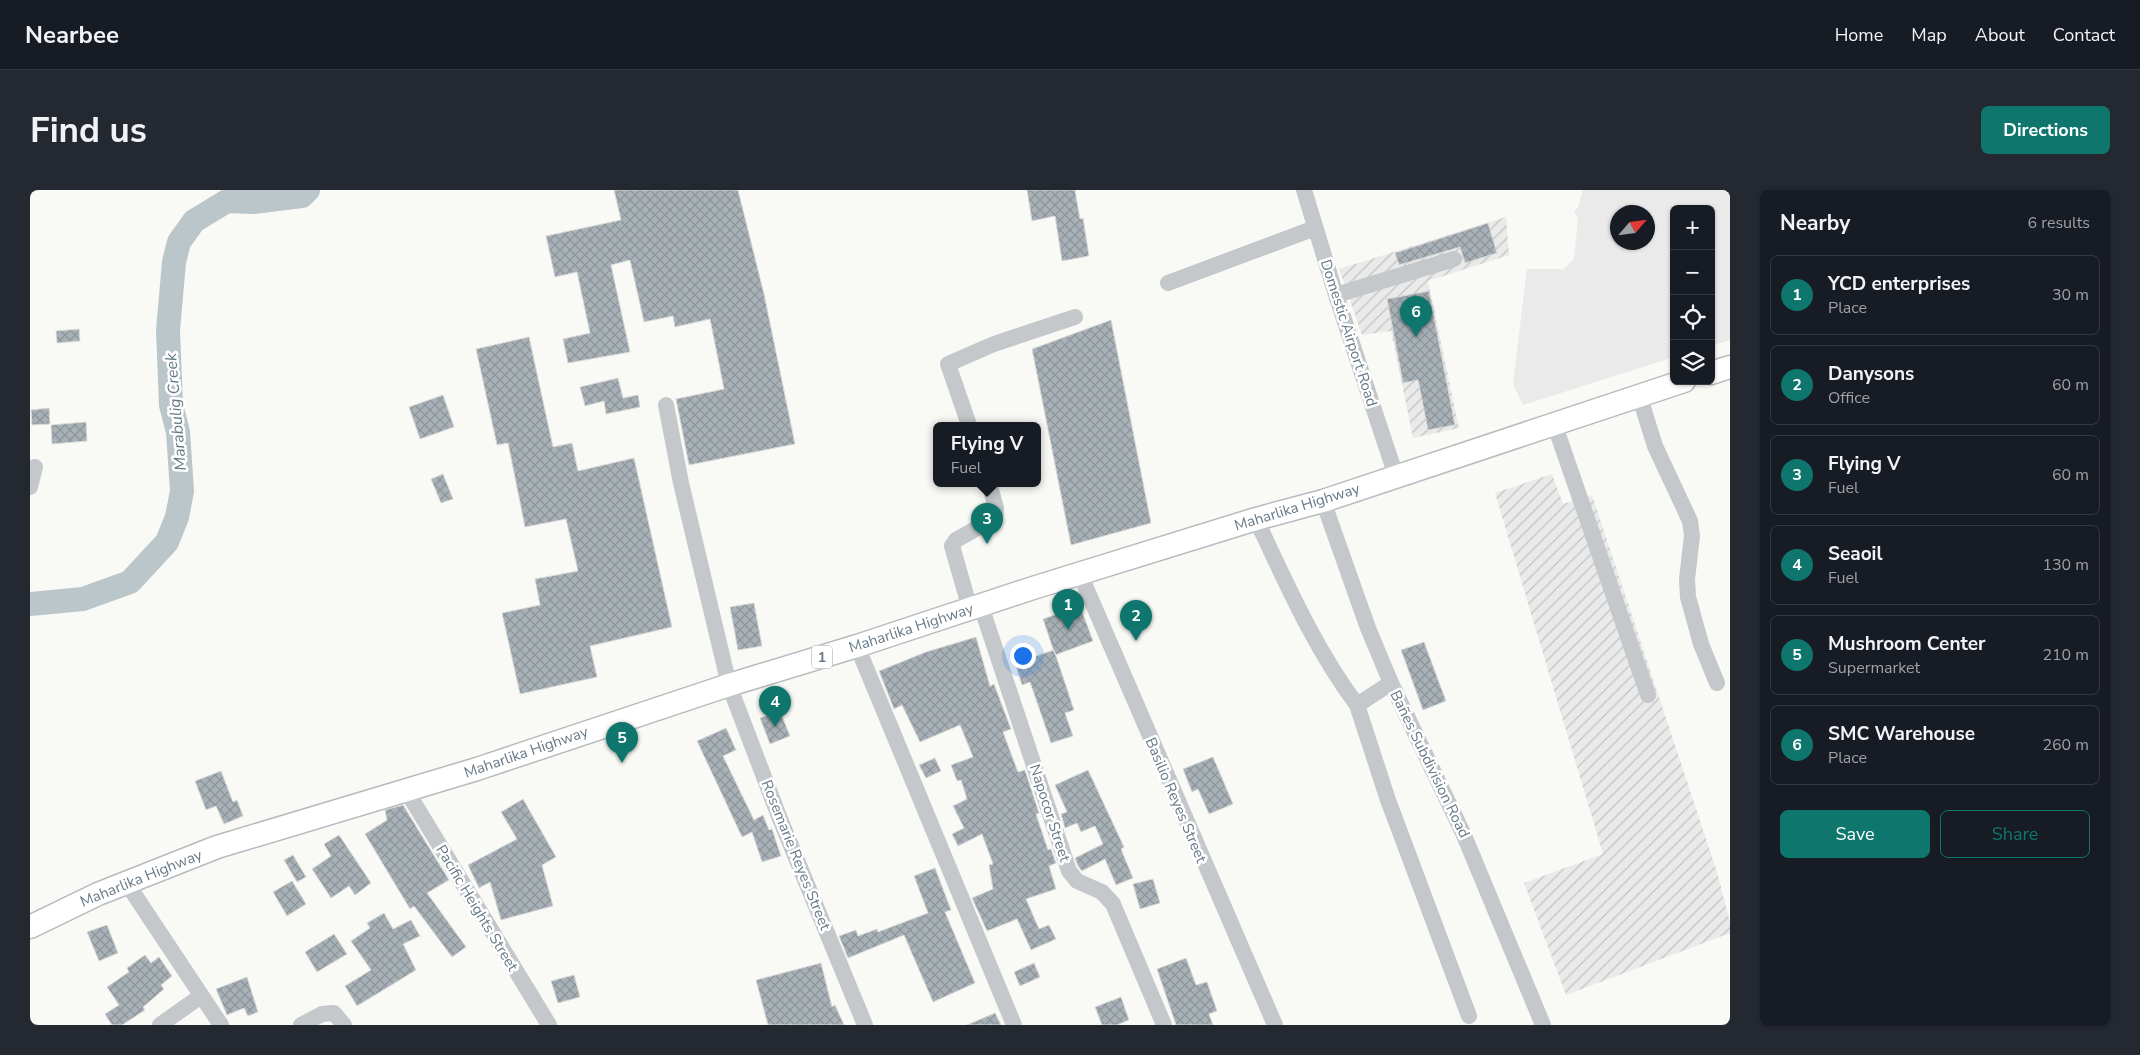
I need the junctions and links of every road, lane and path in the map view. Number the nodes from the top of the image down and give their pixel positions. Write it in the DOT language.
graph roads {
  1 [pos="1304,190"];
  2 [pos="1315,228"];
  3 [pos="1454,259"];
  4 [pos="1168,283"];
  5 [pos="1336,295"];
  6 [pos="1075,316"];
  7 [pos="1730,367"];
  8 [pos="1715,372"];
  9 [pos="1671,385"];
  10 [pos="1639,395"];
  11 [pos="666,405"];
  12 [pos="968,422"];
  13 [pos="1554,423"];
  14 [pos="36,468"];
  15 [pos="1396,476"];
  16 [pos="30,487"];
  17 [pos="990,487"];
  18 [pos="1323,501"];
  19 [pos="1256,519"];
  20 [pos="1080,574"];
  21 [pos="976,608"];
  22 [pos="857,646"];
  23 [pos="1391,683"];
  24 [pos="1717,683"];
  25 [pos="729,685"];
  26 [pos="1648,695"];
  27 [pos="1357,705"];
  28 [pos="406,790"];
  29 [pos="126,882"];
  30 [pos="30,927"];
  31 [pos="201,996"];
  32 [pos="1470,1016"];
  33 [pos="160,1025"];
  34 [pos="221,1025"];
  35 [pos="301,1025"];
  36 [pos="344,1025"];
  37 [pos="549,1025"];
  38 [pos="865,1025"];
  39 [pos="1014,1025"];
  40 [pos="1164,1025"];
  41 [pos="1275,1025"];
  42 [pos="1542,1025"];
  1 -- 2 [label="street, Domestic Airport Road"];
  2 -- 4 [label="street"];
  2 -- 5 [label="street, Domestic Airport Road"];
  3 -- 5 [label="street"];
  5 -- 15 [label="street, Domestic Airport Road"];
  6 -- 12 [label="street"];
  7 -- 8 [label="highway"];
  9 -- 10 [label="highway, Maharlika Highway / 1"];
  10 -- 13 [label="highway, Maharlika Highway / 1"];
  10 -- 24 [label="street"];
  11 -- 25 [label="street, Rosemarie Reyes Street"];
  13 -- 15 [label="highway, Maharlika Highway / 1"];
  13 -- 26 [label="street"];
  14 -- 16 [label="street"];
  15 -- 18 [label="highway, Maharlika Highway / 1"];
  17 -- 21 [label="street, Napocor Street"];
  18 -- 19 [label="highway, Maharlika Highway / 1"];
  18 -- 23 [label="street, Bañes Subdivision Road"];
  19 -- 20 [label="highway, Maharlika Highway / 1"];
  19 -- 27 [label="street"];
  20 -- 21 [label="highway, Maharlika Highway / 1"];
  20 -- 41 [label="street, Basilio Reyes Street"];
  21 -- 22 [label="highway, Maharlika Highway / 1"];
  21 -- 40 [label="street, Napocor Street"];
  22 -- 25 [label="highway, Maharlika Highway / 1"];
  22 -- 39 [label="street"];
  23 -- 27 [label="street"];
  23 -- 42 [label="street, Bañes Subdivision Road"];
  25 -- 28 [label="highway, Maharlika Highway / 1"];
  25 -- 38 [label="street, Rosemarie Reyes Street"];
  27 -- 32 [label="street"];
  28 -- 29 [label="highway, Maharlika Highway / 1"];
  28 -- 37 [label="street, Pacific Heights Street"];
  29 -- 30 [label="highway, Maharlika Highway / 1"];
  29 -- 31 [label="street"];
  31 -- 33 [label="street"];
  31 -- 34 [label="street"];
  35 -- 36 [label="street"];
}
